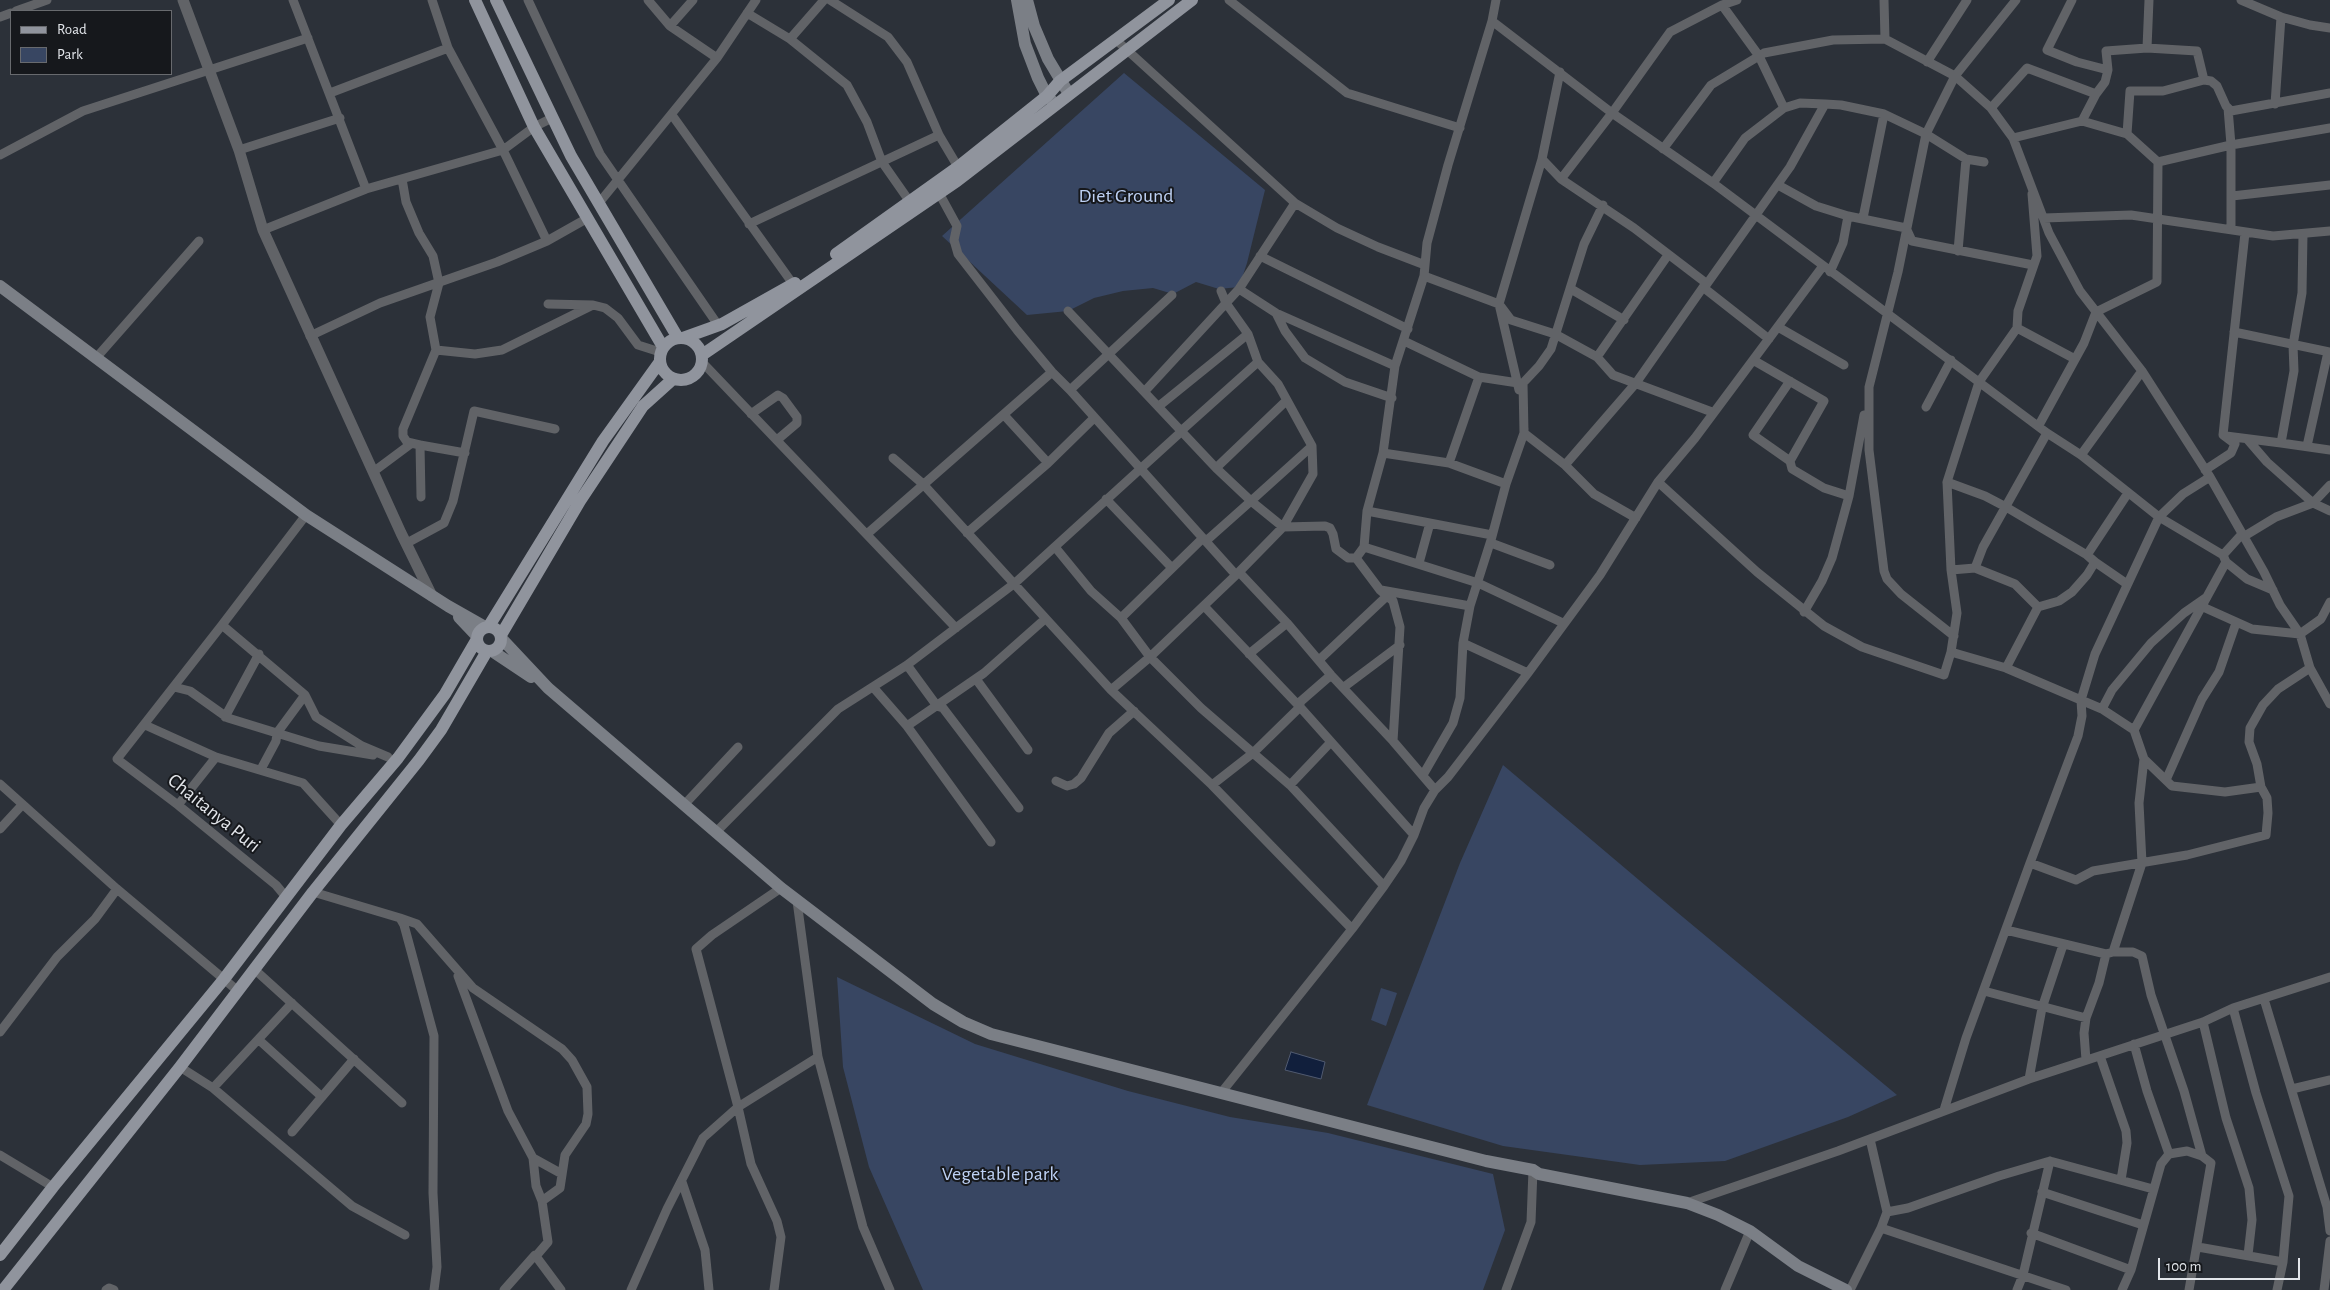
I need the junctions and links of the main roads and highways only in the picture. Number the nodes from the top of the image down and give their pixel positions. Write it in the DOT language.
graph roads {
  1 [pos="475,0"];
  2 [pos="496,0"];
  3 [pos="1017,0"];
  4 [pos="1027,0"];
  5 [pos="1169,0"];
  6 [pos="1192,0"];
  7 [pos="1060,81"];
  8 [pos="1069,94"];
  9 [pos="1052,100"];
  10 [pos="0,286"];
  11 [pos="680,338"];
  12 [pos="661,354"];
  13 [pos="702,358"];
  14 [pos="673,379"];
  15 [pos="482,632"];
  16 [pos="502,637"];
  17 [pos="490,651"];
  18 [pos="548,688"];
  19 [pos="0,1255"];
  20 [pos="3,1290"];
  21 [pos="1846,1290"];
  1 -- 12 [label="main road"];
  2 -- 11 [label="main road"];
  3 -- 9 [label="main road"];
  4 -- 7 [label="main road"];
  5 -- 7 [label="main road"];
  6 -- 8 [label="main road"];
  7 -- 8 [label="main road"];
  7 -- 9 [label="main road"];
  8 -- 9 [label="main road"];
  9 -- 11 [label="main road"];
  9 -- 13 [label="main road"];
  10 -- 15 [label="main road"];
  11 -- 12 [label="main road"];
  11 -- 13 [label="main road"];
  12 -- 14 [label="main road"];
  12 -- 15 [label="main road"];
  13 -- 14 [label="main road"];
  14 -- 16 [label="main road"];
  15 -- 16 [label="main road"];
  15 -- 17 [label="main road"];
  15 -- 19 [label="main road"];
  16 -- 17 [label="main road"];
  16 -- 18 [label="main road"];
  17 -- 18 [label="main road"];
  17 -- 20 [label="main road"];
  18 -- 21 [label="main road"];
}
